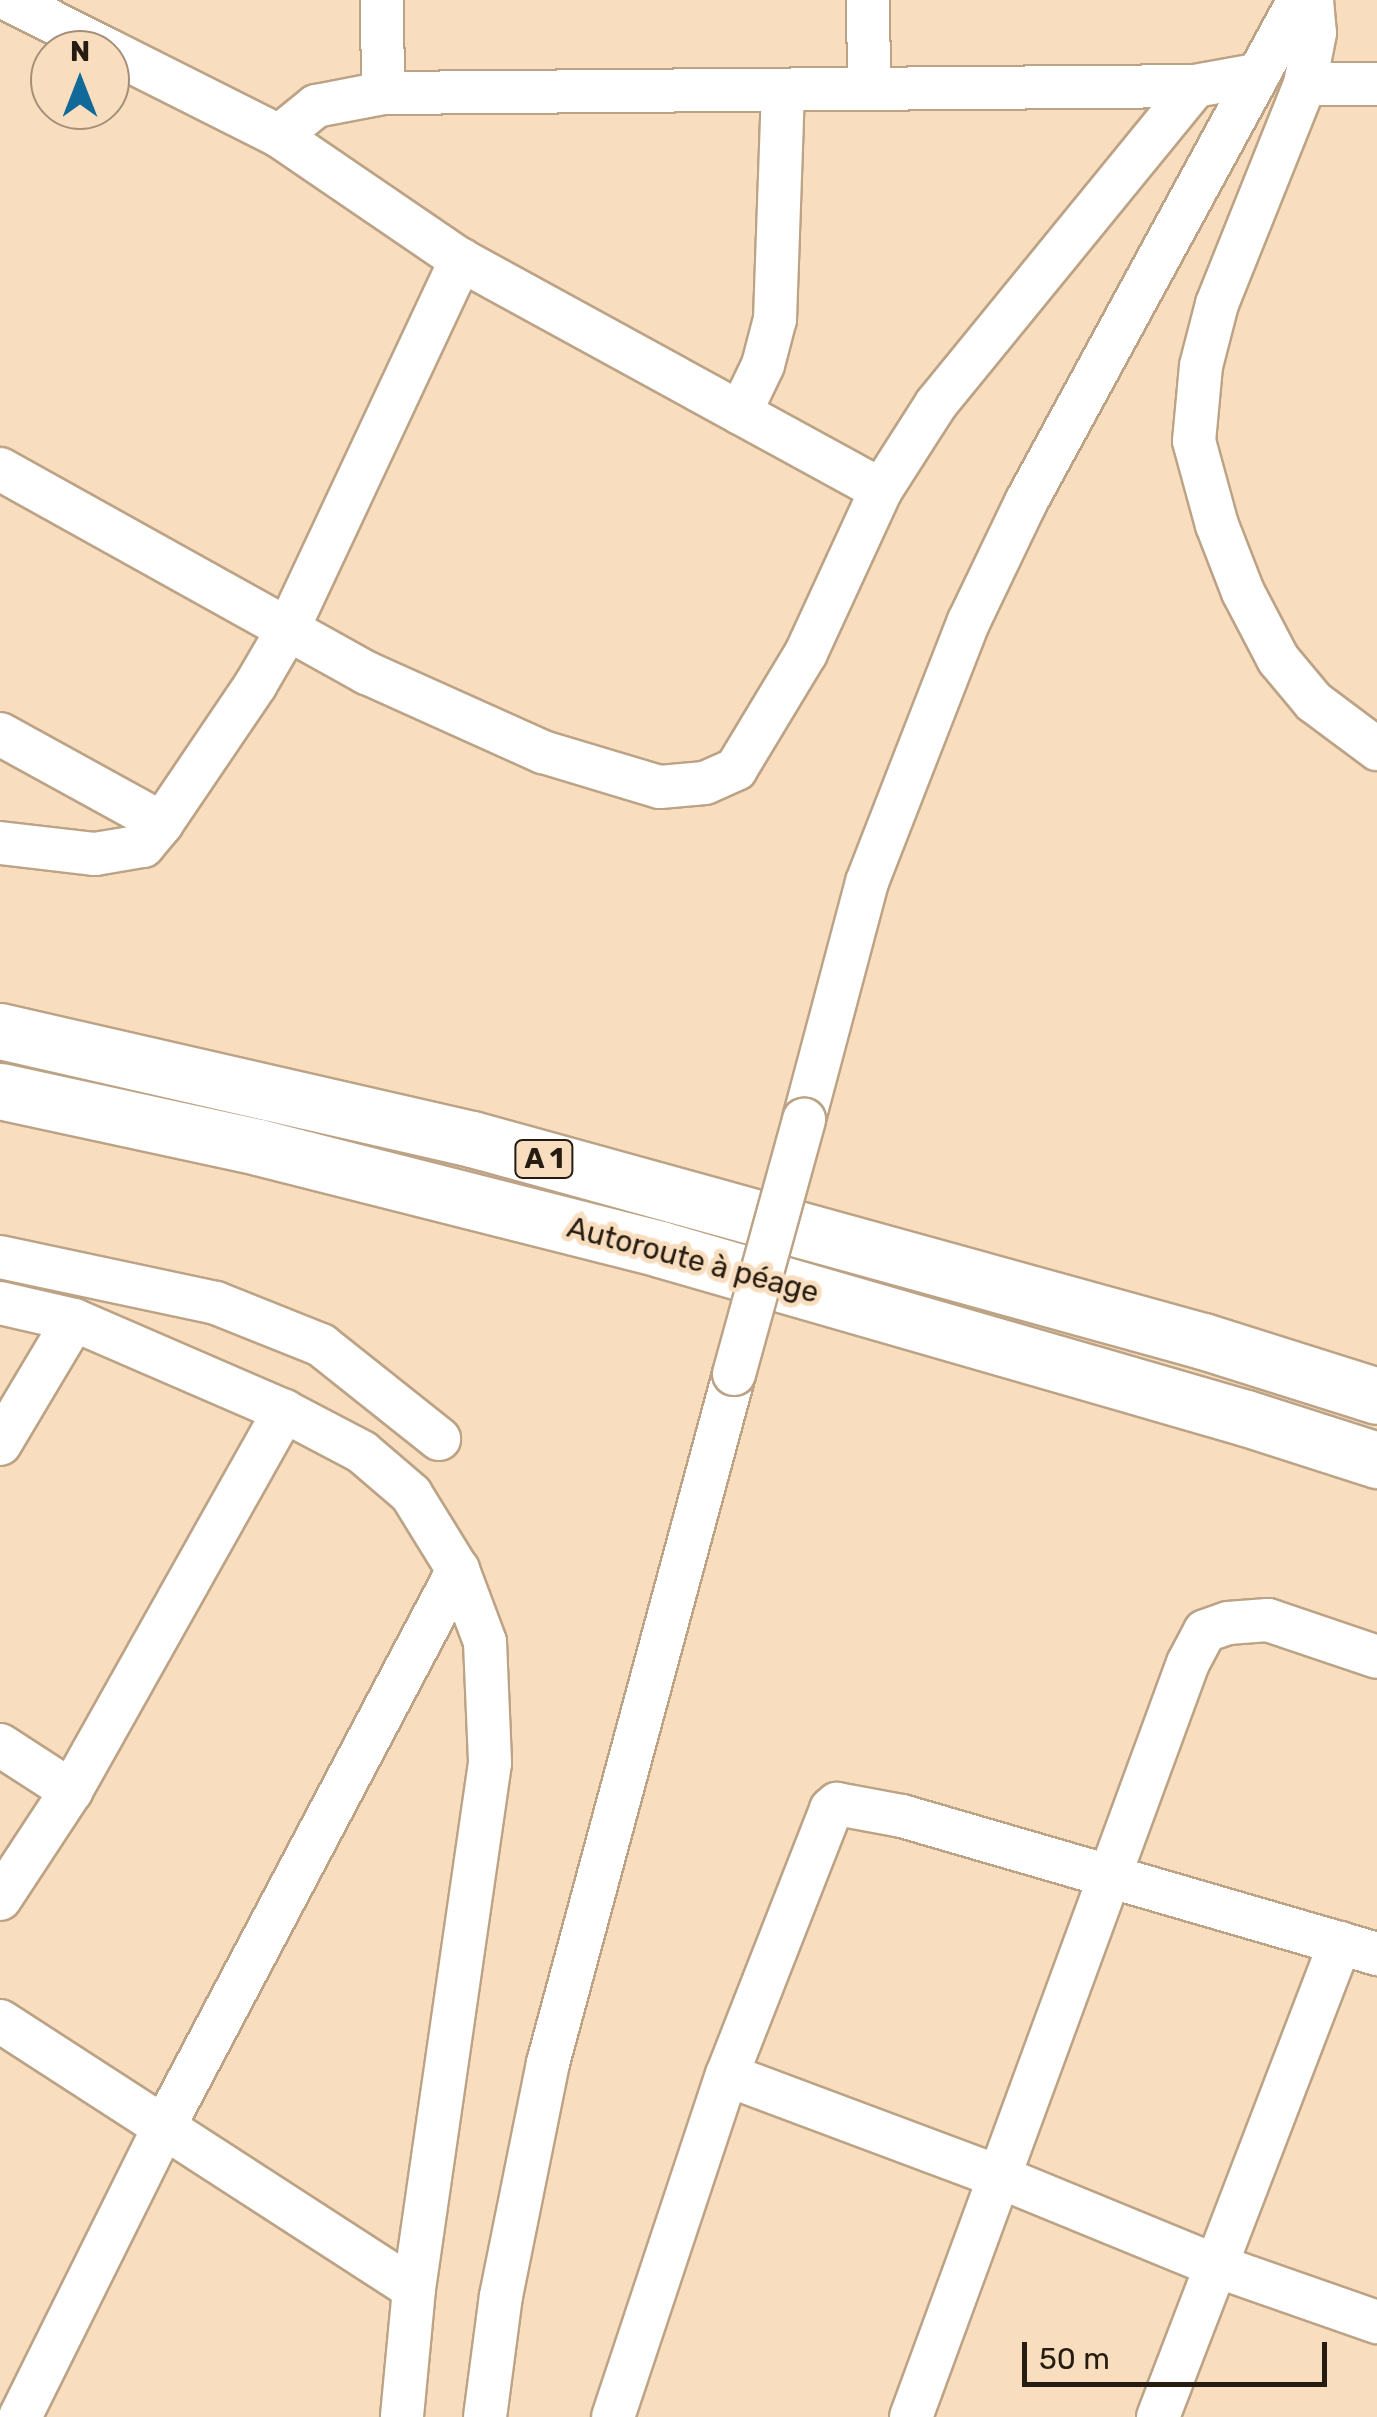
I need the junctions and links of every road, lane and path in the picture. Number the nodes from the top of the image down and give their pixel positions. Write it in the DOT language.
graph roads {
  1 [pos="382,0"];
  2 [pos="868,0"];
  3 [pos="1299,0"];
  4 [pos="1312,0"];
  5 [pos="12,4"];
  6 [pos="67,30"];
  7 [pos="130,61"];
  8 [pos="1256,75"];
  9 [pos="1305,84"];
  10 [pos="1377,84"];
  11 [pos="1195,86"];
  12 [pos="869,88"];
  13 [pos="782,92"];
  14 [pos="383,94"];
  15 [pos="279,136"];
  16 [pos="461,260"];
  17 [pos="740,413"];
  18 [pos="0,468"];
  19 [pos="880,490"];
  20 [pos="288,629"];
  21 [pos="0,734"];
  22 [pos="1377,750"];
  23 [pos="162,823"];
  24 [pos="0,842"];
  25 [pos="0,1031"];
  26 [pos="0,1091"];
  27 [pos="0,1257"];
  28 [pos="0,1302"];
  29 [pos="74,1320"];
  30 [pos="1377,1396"];
  31 [pos="284,1411"];
  32 [pos="438,1438"];
  33 [pos="0,1444"];
  34 [pos="1377,1460"];
  35 [pos="458,1570"];
  36 [pos="1377,1657"];
  37 [pos="0,1746"];
  38 [pos="72,1791"];
  39 [pos="1112,1876"];
  40 [pos="0,1899"];
  41 [pos="1358,1949"];
  42 [pos="0,2021"];
  43 [pos="726,2075"];
  44 [pos="165,2124"];
  45 [pos="1002,2178"];
  46 [pos="1214,2265"];
  47 [pos="414,2289"];
  48 [pos="1377,2322"];
  49 [pos="20,2417"];
  50 [pos="402,2417"];
  51 [pos="485,2417"];
  52 [pos="612,2417"];
  53 [pos="911,2417"];
  54 [pos="1158,2417"];
  1 -- 14 [label="street"];
  2 -- 12 [label="street"];
  3 -- 8 [label="street"];
  4 -- 9 [label="street"];
  5 -- 6 [label="street"];
  7 -- 15 [label="street"];
  8 -- 11 [label="street"];
  8 -- 51 [label="street, bridge"];
  9 -- 10 [label="street"];
  9 -- 22 [label="street"];
  11 -- 12 [label="street"];
  11 -- 19 [label="street"];
  12 -- 13 [label="street"];
  13 -- 14 [label="street"];
  13 -- 17 [label="street"];
  14 -- 15 [label="street"];
  15 -- 16 [label="street"];
  16 -- 17 [label="street"];
  16 -- 20 [label="street"];
  17 -- 19 [label="street"];
  18 -- 20 [label="street"];
  19 -- 20 [label="street"];
  20 -- 23 [label="street"];
  21 -- 23 [label="street"];
  23 -- 24 [label="street"];
  25 -- 30 [label="highway, A 1"];
  26 -- 34 [label="highway, Autoroute à péage / A 1"];
  27 -- 32 [label="street"];
  28 -- 29 [label="street"];
  29 -- 31 [label="street"];
  29 -- 33 [label="street"];
  31 -- 35 [label="street"];
  31 -- 38 [label="street"];
  35 -- 44 [label="street"];
  35 -- 47 [label="street"];
  36 -- 39 [label="street"];
  37 -- 38 [label="street"];
  38 -- 40 [label="street"];
  39 -- 41 [label="street"];
  39 -- 43 [label="street"];
  39 -- 45 [label="street"];
  41 -- 46 [label="street"];
  42 -- 44 [label="street"];
  43 -- 45 [label="street"];
  43 -- 52 [label="street"];
  44 -- 47 [label="street"];
  44 -- 49 [label="street"];
  45 -- 46 [label="street"];
  45 -- 53 [label="street"];
  46 -- 48 [label="street"];
  46 -- 54 [label="street"];
  47 -- 50 [label="street"];
}
